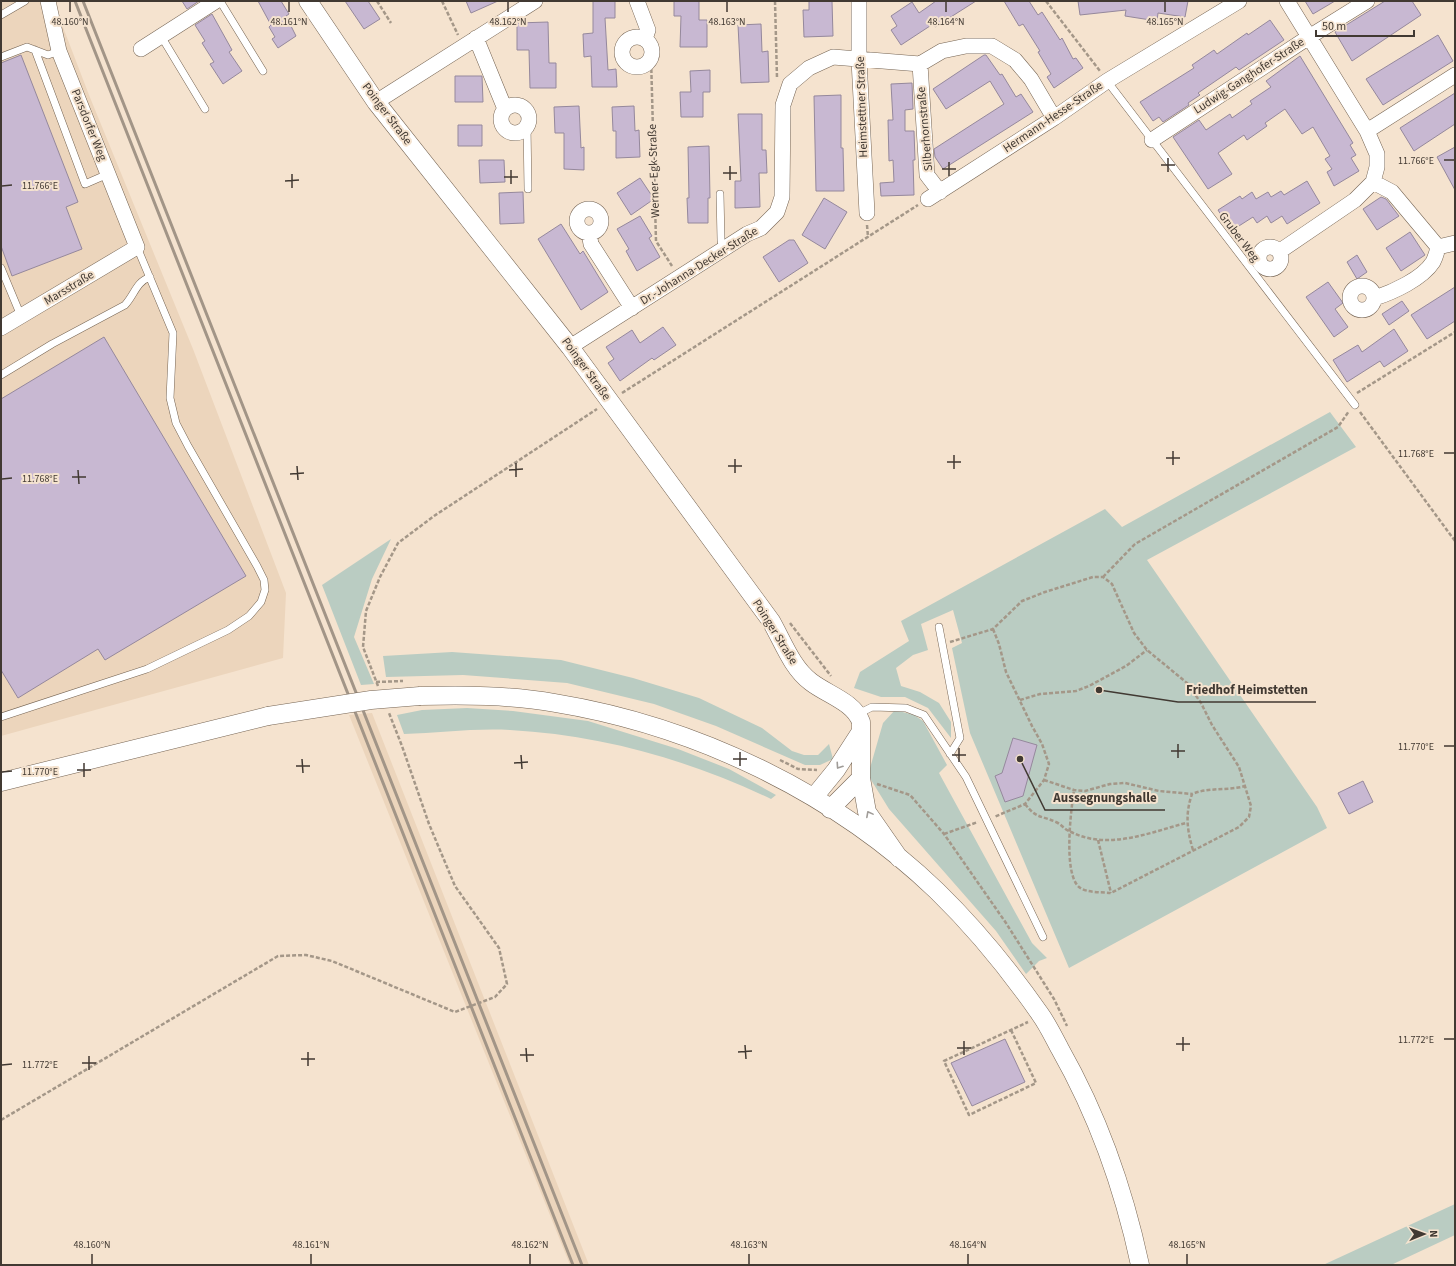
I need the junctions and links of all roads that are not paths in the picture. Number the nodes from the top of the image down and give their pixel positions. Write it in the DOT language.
graph roads {
  1 [pos="48,1"];
  2 [pos="216,1"];
  3 [pos="220,1"];
  4 [pos="308,1"];
  5 [pos="535,1"];
  6 [pos="637,1"];
  7 [pos="859,1"];
  8 [pos="1239,1"];
  9 [pos="1287,1"];
  10 [pos="1367,1"];
  11 [pos="23,2"];
  12 [pos="1,15"];
  13 [pos="161,36"];
  14 [pos="1309,37"];
  15 [pos="476,38"];
  16 [pos="645,40"];
  17 [pos="141,49"];
  18 [pos="35,50"];
  19 [pos="59,51"];
  20 [pos="1,57"];
  21 [pos="859,60"];
  22 [pos="920,64"];
  23 [pos="263,71"];
  24 [pos="1455,75"];
  25 [pos="1107,81"];
  26 [pos="376,102"];
  27 [pos="206,109"];
  28 [pos="505,109"];
  29 [pos="1054,118"];
  30 [pos="527,126"];
  31 [pos="1367,131"];
  32 [pos="1152,140"];
  33 [pos="108,174"];
  34 [pos="1373,182"];
  35 [pos="528,189"];
  36 [pos="720,194"];
  37 [pos="934,195"];
  38 [pos="867,213"];
  39 [pos="589,233"];
  40 [pos="1455,243"];
  41 [pos="137,247"];
  42 [pos="1438,247"];
  43 [pos="723,250"];
  44 [pos="1280,251"];
  45 [pos="1,268"];
  46 [pos="150,277"];
  47 [pos="1375,298"];
  48 [pos="632,308"];
  49 [pos="21,316"];
  50 [pos="1,328"];
  51 [pos="570,347"];
  52 [pos="1,375"];
  53 [pos="1353,402"];
  54 [pos="939,627"];
  55 [pos="858,715"];
  56 [pos="1,717"];
  57 [pos="860,732"];
  58 [pos="950,754"];
  59 [pos="861,778"];
  60 [pos="1,782"];
  61 [pos="814,797"];
  62 [pos="830,809"];
  63 [pos="899,858"];
  64 [pos="1043,937"];
  65 [pos="1140,1265"];
  1 -- 19 [label="street, Parsdorfer Weg"];
  2 -- 13 [label="street"];
  3 -- 23 [label="lane"];
  4 -- 26 [label="street, Poinger Straße"];
  5 -- 15 [label="street"];
  6 -- 16 [label="street"];
  7 -- 21 [label="street, Heimstettner Straße"];
  8 -- 25 [label="street, Hermann-Hesse-Straße"];
  9 -- 14 [label="street"];
  10 -- 14 [label="street, Ludwig-Ganghofer-Straße"];
  11 -- 12 [label="lane"];
  13 -- 17 [label="street"];
  13 -- 27 [label="lane"];
  14 -- 31 [label="street"];
  14 -- 32 [label="street, Ludwig-Ganghofer-Straße"];
  15 -- 26 [label="street"];
  15 -- 28 [label="street"];
  16 -- 16 [label="street"];
  18 -- 19 [label="lane"];
  18 -- 20 [label="lane"];
  18 -- 33 [label="lane"];
  19 -- 33 [label="street, Parsdorfer Weg"];
  21 -- 22 [label="street"];
  21 -- 38 [label="street, Heimstettner Straße"];
  21 -- 43 [label="street, Dr.-Johanna-Decker-Straße"];
  22 -- 29 [label="street"];
  22 -- 37 [label="street, Silberhornstraße"];
  24 -- 31 [label="street"];
  25 -- 29 [label="street, Hermann-Hesse-Straße"];
  25 -- 32 [label="lane, Gruber Weg"];
  26 -- 51 [label="street, Poinger Straße"];
  28 -- 30 [label="street"];
  28 -- 30 [label="street"];
  29 -- 37 [label="street, Hermann-Hesse-Straße"];
  30 -- 35 [label="lane"];
  31 -- 34 [label="street"];
  32 -- 53 [label="lane, Gruber Weg"];
  33 -- 41 [label="street, Parsdorfer Weg"];
  34 -- 42 [label="street"];
  34 -- 44 [label="street"];
  36 -- 43 [label="lane"];
  39 -- 48 [label="street"];
  40 -- 42 [label="street"];
  41 -- 46 [label="lane"];
  41 -- 49 [label="street, Marsstraße"];
  42 -- 47 [label="street"];
  43 -- 48 [label="street, Dr.-Johanna-Decker-Straße"];
  45 -- 49 [label="lane"];
  46 -- 52 [label="lane"];
  46 -- 56 [label="lane"];
  48 -- 51 [label="street, Dr.-Johanna-Decker-Straße"];
  49 -- 50 [label="street, Marsstraße"];
  51 -- 55 [label="street, Poinger Straße"];
  54 -- 58 [label="lane"];
  55 -- 57 [label="street"];
  55 -- 58 [label="lane"];
  57 -- 59 [label="street"];
  57 -- 61 [label="street, one-way"];
  58 -- 64 [label="lane"];
  59 -- 62 [label="street"];
  63 -- 59 [label="street, one-way"];
  60 -- 61 [label="street, bridge"];
  61 -- 62 [label="street"];
  62 -- 63 [label="street"];
  63 -- 65 [label="street"];
}
